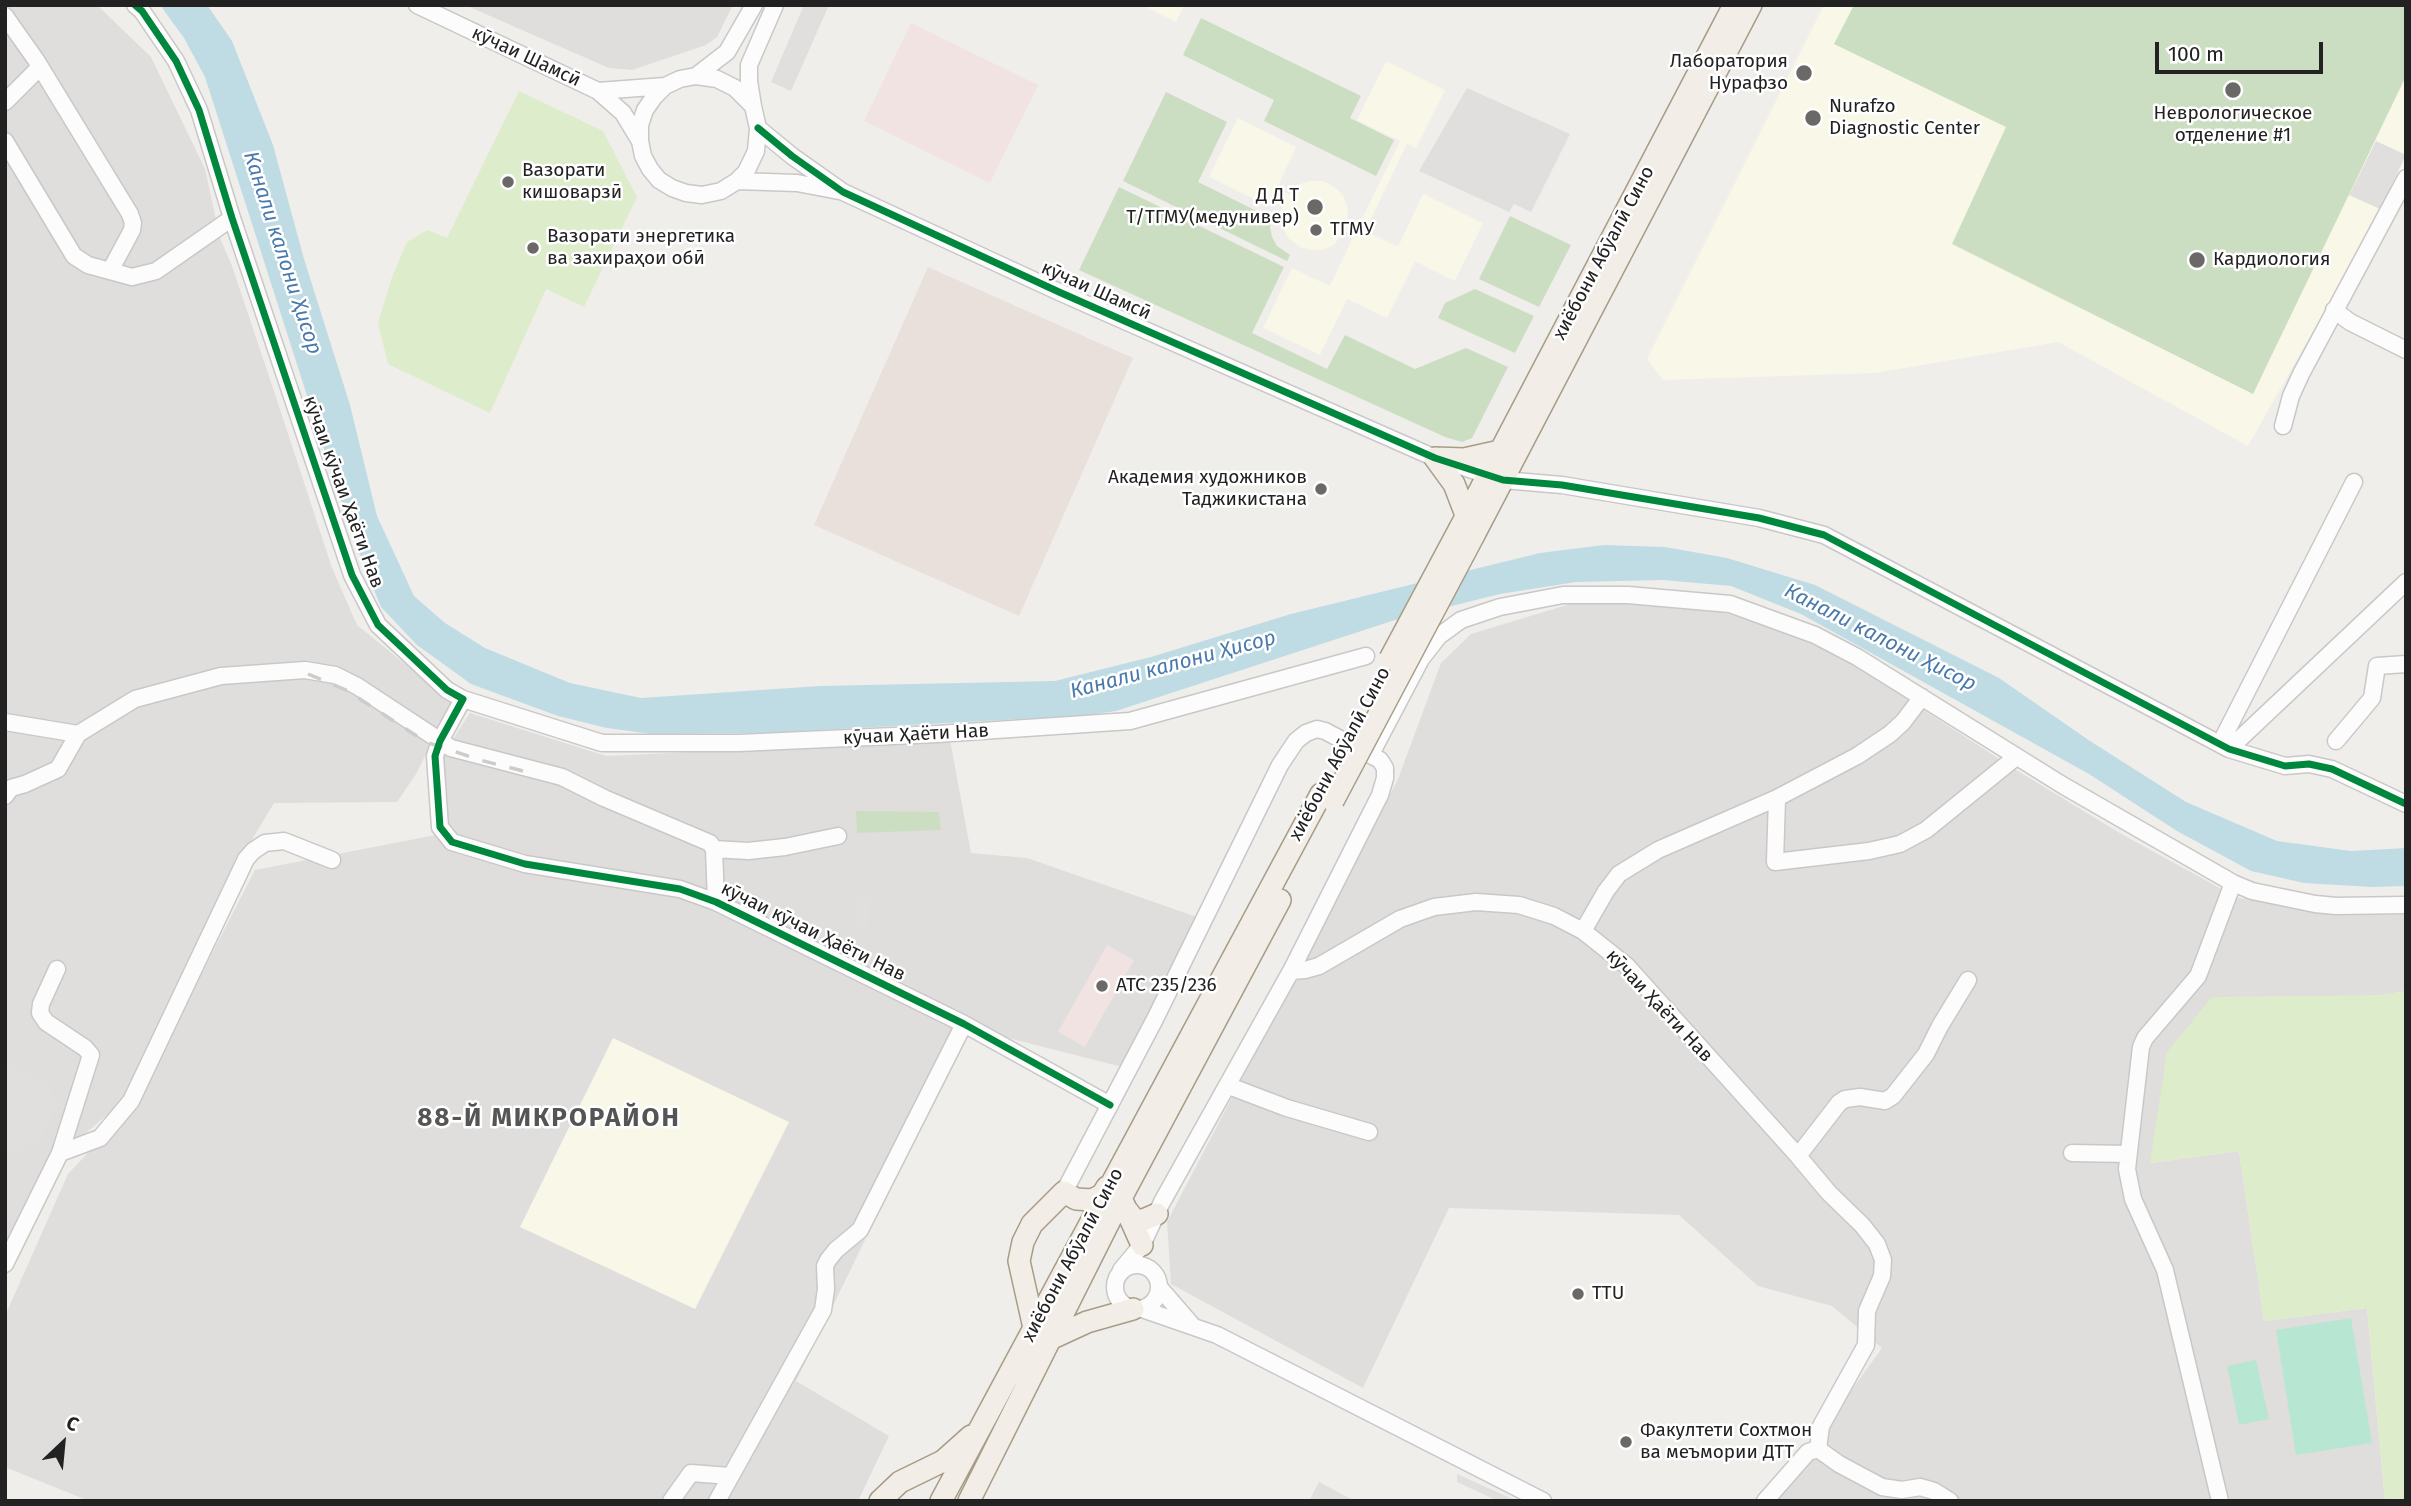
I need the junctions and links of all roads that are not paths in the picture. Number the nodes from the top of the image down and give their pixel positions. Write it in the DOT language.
graph roads {
  1 [pos="135,5"];
  2 [pos="417,5"];
  3 [pos="754,5"];
  4 [pos="775,5"];
  5 [pos="1734,5"];
  6 [pos="1751,5"];
  7 [pos="5,16"];
  8 [pos="40,66"];
  9 [pos="696,76"];
  10 [pos="665,86"];
  11 [pos="597,90"];
  12 [pos="5,102"];
  13 [pos="753,106"];
  14 [pos="758,128"];
  15 [pos="5,141"];
  16 [pos="640,141"];
  17 [pos="2406,178"];
  18 [pos="737,181"];
  19 [pos="844,192"];
  20 [pos="232,218"];
  21 [pos="110,271"];
  22 [pos="2334,310"];
  23 [pos="2406,350"];
  24 [pos="2284,426"];
  25 [pos="1500,451"];
  26 [pos="1435,458"];
  27 [pos="1495,478"];
  28 [pos="2354,482"];
  29 [pos="1467,526"];
  30 [pos="2406,582"];
  31 [pos="1366,656"];
  32 [pos="2406,664"];
  33 [pos="1922,697"];
  34 [pos="463,699"];
  35 [pos="5,722"];
  36 [pos="78,734"];
  37 [pos="440,741"];
  38 [pos="2336,741"];
  39 [pos="2224,747"];
  40 [pos="1371,754"];
  41 [pos="2016,757"];
  42 [pos="7,790"];
  43 [pos="1777,798"];
  44 [pos="2406,804"];
  45 [pos="838,836"];
  46 [pos="714,849"];
  47 [pos="332,860"];
  48 [pos="2233,883"];
  49 [pos="716,902"];
  50 [pos="2406,905"];
  51 [pos="1583,931"];
  52 [pos="57,969"];
  53 [pos="1291,971"];
  54 [pos="1968,980"];
  55 [pos="964,1024"];
  56 [pos="1229,1086"];
  57 [pos="1110,1105"];
  58 [pos="1369,1132"];
  59 [pos="60,1153"];
  60 [pos="2072,1153"];
  61 [pos="2128,1154"];
  62 [pos="1798,1156"];
  63 [pos="1116,1190"];
  64 [pos="1064,1192"];
  65 [pos="1157,1214"];
  66 [pos="1142,1244"];
  67 [pos="5,1264"];
  68 [pos="1121,1270"];
  69 [pos="1157,1280"];
  70 [pos="1138,1309"];
  71 [pos="1192,1326"];
  72 [pos="1041,1334"];
  73 [pos="983,1425"];
  74 [pos="1818,1449"];
  75 [pos="730,1476"];
  76 [pos="1900,1495"];
  77 [pos="671,1501"];
  78 [pos="717,1501"];
  79 [pos="880,1501"];
  80 [pos="941,1501"];
  81 [pos="969,1501"];
  82 [pos="1543,1501"];
  83 [pos="1765,1501"];
  84 [pos="1950,1501"];
  85 [pos="2220,1501"];
  1 -- 20 [label="street, кӯчаи кӯчаи Ҳаёти Нав"];
  2 -- 11 [label="street, кӯчаи Шамсӣ"];
  3 -- 9 [label="street"];
  4 -- 13 [label="street"];
  5 -- 25 [label="main road, хиёбони Абӯалӣ Сино"];
  6 -- 27 [label="main road, хиёбони Абӯалӣ Сино"];
  7 -- 8 [label="street"];
  8 -- 12 [label="street"];
  8 -- 21 [label="street"];
  9 -- 10 [label="street, кӯчаи Шамсӣ"];
  9 -- 13 [label="street"];
  10 -- 11 [label="street, кӯчаи Шамсӣ"];
  10 -- 16 [label="street"];
  11 -- 16 [label="street, кӯчаи Шамсӣ"];
  13 -- 14 [label="street"];
  14 -- 18 [label="street"];
  14 -- 19 [label="street, кӯчаи Шамсӣ"];
  15 -- 21 [label="street"];
  16 -- 18 [label="street, кӯчаи Шамсӣ"];
  17 -- 22 [label="street"];
  18 -- 19 [label="street, кӯчаи Шамсӣ"];
  19 -- 26 [label="street, кӯчаи Шамсӣ"];
  20 -- 21 [label="street"];
  20 -- 34 [label="street, кӯчаи кӯчаи Ҳаёти Нав"];
  22 -- 23 [label="street"];
  22 -- 24 [label="street"];
  25 -- 26 [label="main road"];
  25 -- 27 [label="main road, хиёбони Абӯалӣ Сино"];
  26 -- 27 [label="street, кӯчаи Шамсӣ"];
  26 -- 29 [label="main road"];
  27 -- 29 [label="main road, хиёбони Абӯалӣ Сино"];
  27 -- 39 [label="street, кӯчаи Шамсӣ"];
  28 -- 39 [label="street"];
  29 -- 63 [label="main road, хиёбони Абӯалӣ Сино, bridge"];
  30 -- 39 [label="street"];
  31 -- 34 [label="street, кӯчаи Ҳаёти Нав"];
  32 -- 38 [label="street"];
  33 -- 40 [label="street"];
  33 -- 41 [label="street"];
  33 -- 43 [label="street"];
  34 -- 37 [label="street, кӯчаи кӯчаи Ҳаёти Нав"];
  35 -- 36 [label="street"];
  36 -- 37 [label="street"];
  36 -- 42 [label="street"];
  37 -- 46 [label="street"];
  37 -- 49 [label="street, кӯчаи кӯчаи Ҳаёти Нав"];
  39 -- 44 [label="street, кӯчаи Шамсӣ"];
  40 -- 53 [label="street"];
  40 -- 57 [label="street"];
  41 -- 43 [label="street"];
  41 -- 48 [label="street"];
  43 -- 51 [label="street"];
  45 -- 46 [label="street"];
  46 -- 49 [label="street"];
  47 -- 59 [label="street"];
  48 -- 50 [label="street"];
  48 -- 61 [label="street"];
  49 -- 55 [label="street, кӯчаи кӯчаи Ҳаёти Нав"];
  51 -- 53 [label="street, кӯчаи Ҳаёти Нав"];
  51 -- 62 [label="street, кӯчаи Ҳаёти Нав"];
  52 -- 59 [label="street"];
  53 -- 56 [label="street"];
  54 -- 62 [label="street"];
  55 -- 57 [label="street, кӯчаи кӯчаи Ҳаёти Нав"];
  55 -- 75 [label="street"];
  56 -- 58 [label="street"];
  56 -- 65 [label="street"];
  57 -- 64 [label="street"];
  59 -- 67 [label="street"];
  60 -- 61 [label="street"];
  61 -- 85 [label="street"];
  62 -- 74 [label="street, кӯчаи Ҳаёти Нав"];
  63 -- 64 [label="main road"];
  63 -- 65 [label="main road"];
  63 -- 66 [label="main road"];
  63 -- 72 [label="main road, хиёбони Абӯалӣ Сино"];
  64 -- 72 [label="main road"];
  65 -- 66 [label="street"];
  66 -- 68 [label="street"];
  66 -- 69 [label="street"];
  68 -- 69 [label="street"];
  68 -- 70 [label="street"];
  69 -- 70 [label="street"];
  69 -- 71 [label="street"];
  70 -- 71 [label="street"];
  70 -- 72 [label="main road"];
  71 -- 82 [label="street"];
  72 -- 73 [label="main road, хиёбони Абӯалӣ Сино"];
  72 -- 81 [label="main road, хиёбони Абӯалӣ Сино"];
  73 -- 79 [label="main road"];
  73 -- 80 [label="main road, хиёбони Абӯалӣ Сино"];
  74 -- 76 [label="street"];
  74 -- 83 [label="street"];
  75 -- 77 [label="street"];
  75 -- 78 [label="street"];
  76 -- 84 [label="street"];
}
